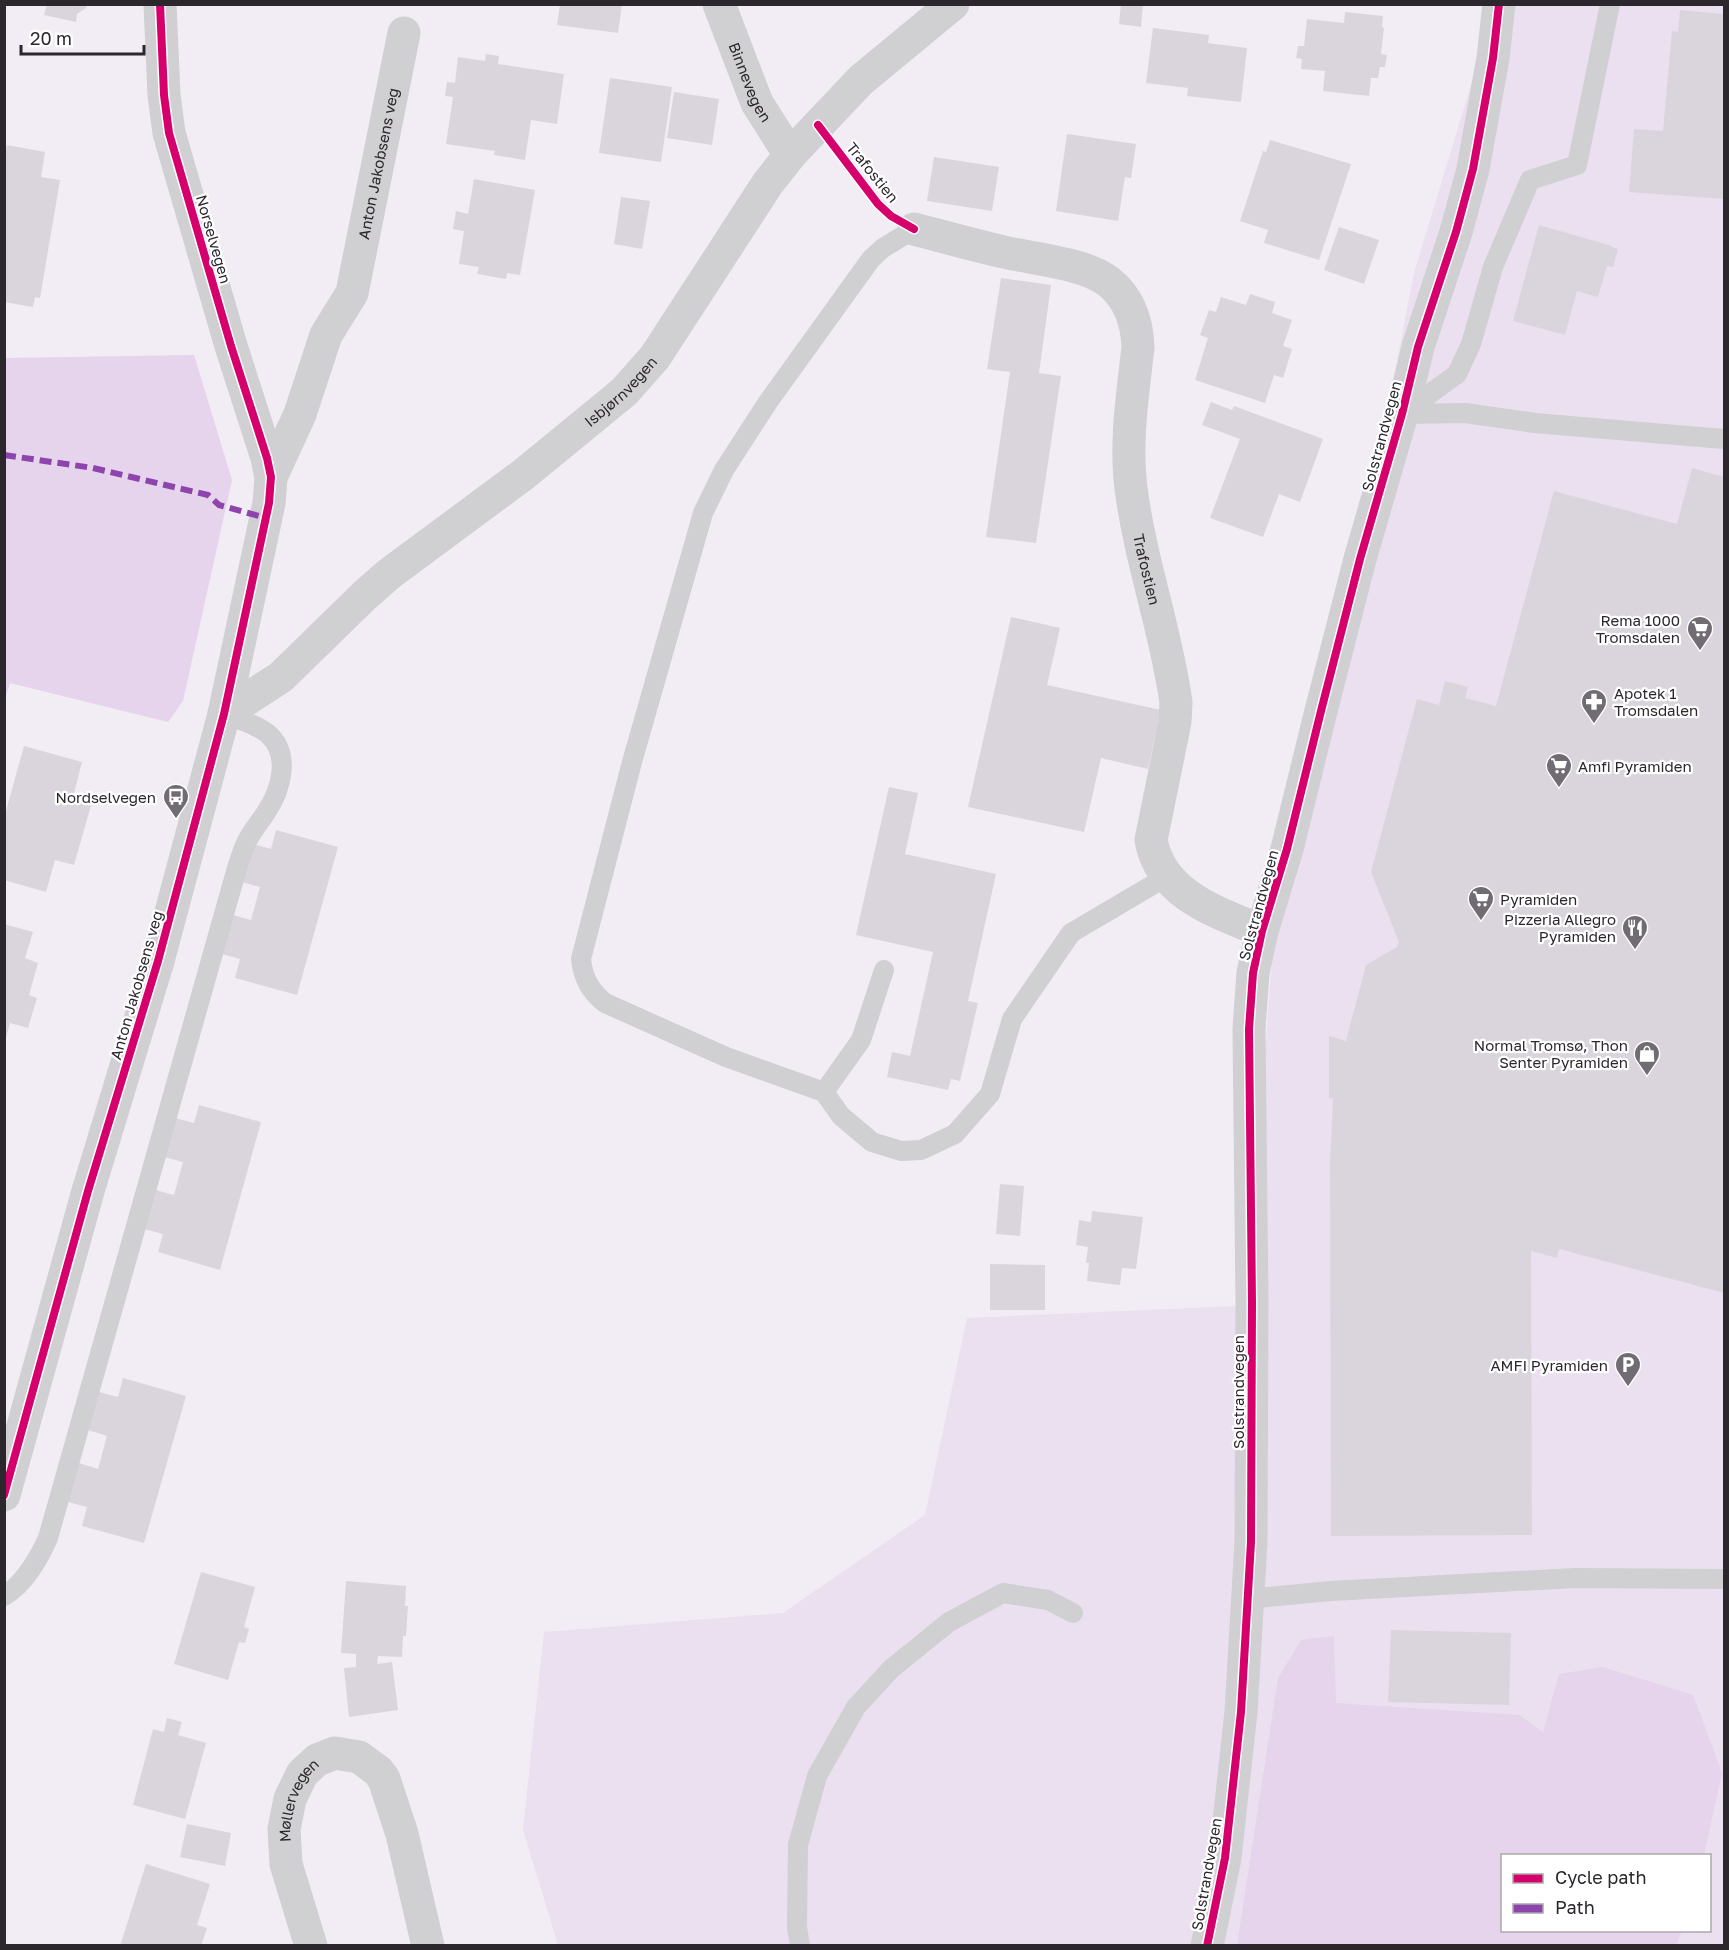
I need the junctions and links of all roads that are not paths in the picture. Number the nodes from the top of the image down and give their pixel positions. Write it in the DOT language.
graph roads {
  1 [pos="160,4"];
  2 [pos="719,4"];
  3 [pos="953,4"];
  4 [pos="1499,4"];
  5 [pos="1610,4"];
  6 [pos="404,33"];
  7 [pos="790,155"];
  8 [pos="914,229"];
  9 [pos="1402,414"];
  10 [pos="1725,439"];
  11 [pos="271,477"];
  12 [pos="224,714"];
  13 [pos="1166,877"];
  14 [pos="1262,931"];
  15 [pos="884,970"];
  16 [pos="824,1092"];
  17 [pos="4,1495"];
  18 [pos="1725,1579"];
  19 [pos="4,1596"];
  20 [pos="1247,1599"];
  21 [pos="1073,1613"];
  22 [pos="311,1946"];
  23 [pos="429,1946"];
  24 [pos="800,1946"];
  25 [pos="1207,1946"];
  1 -- 11 [label="street, Norselvegen"];
  2 -- 7 [label="street, Binnevegen"];
  3 -- 7 [label="street, Isbjørnvegen"];
  4 -- 9 [label="street, Solstrandvegen"];
  5 -- 9 [label="lane"];
  6 -- 11 [label="street, Anton Jakobsens veg"];
  7 -- 12 [label="street, Isbjørnvegen"];
  8 -- 13 [label="street, Trafostien"];
  8 -- 16 [label="lane"];
  9 -- 10 [label="lane"];
  9 -- 14 [label="street, Solstrandvegen"];
  11 -- 12 [label="street, Anton Jakobsens veg"];
  12 -- 17 [label="street, Anton Jakobsens veg"];
  12 -- 19 [label="lane"];
  13 -- 14 [label="street, Trafostien"];
  13 -- 16 [label="lane"];
  14 -- 20 [label="street, Solstrandvegen"];
  15 -- 16 [label="lane"];
  18 -- 20 [label="lane"];
  20 -- 25 [label="street, Solstrandvegen"];
  21 -- 24 [label="lane"];
  22 -- 23 [label="street, Møllervegen"];
}
